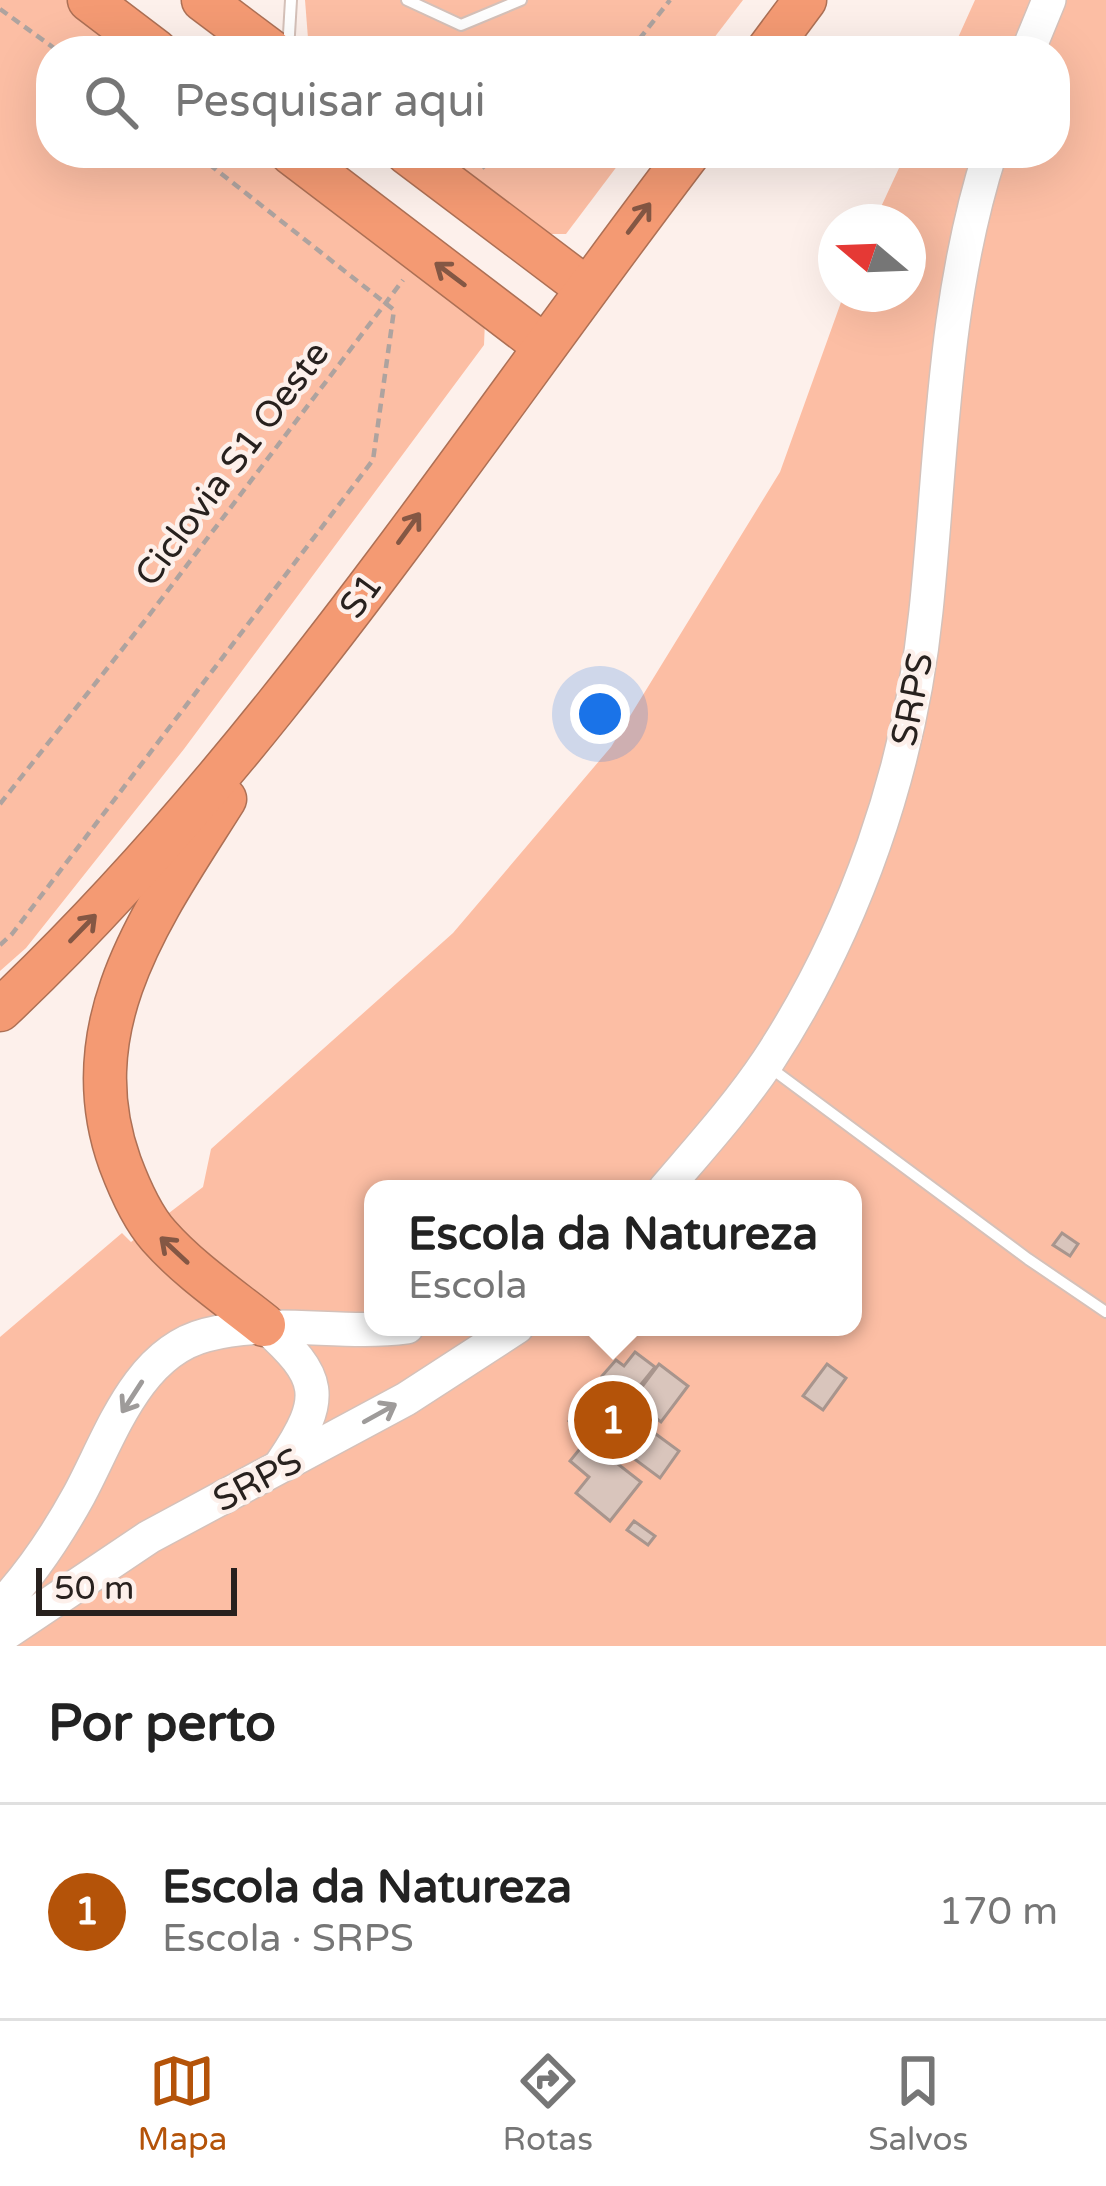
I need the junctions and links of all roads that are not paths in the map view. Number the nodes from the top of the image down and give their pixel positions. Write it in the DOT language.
graph roads {
  1 [pos="89,0"];
  2 [pos="203,0"];
  3 [pos="291,0"];
  4 [pos="407,0"];
  5 [pos="521,0"];
  6 [pos="806,0"];
  7 [pos="1049,0"];
  8 [pos="136,36"];
  9 [pos="251,36"];
  10 [pos="289,36"];
  11 [pos="778,36"];
  12 [pos="1034,36"];
  13 [pos="310,168"];
  14 [pos="407,168"];
  15 [pos="427,168"];
  16 [pos="678,168"];
  17 [pos="985,168"];
  18 [pos="377,219"];
  19 [pos="586,288"];
  20 [pos="543,345"];
  21 [pos="313,660"];
  22 [pos="0,1010"];
  23 [pos="766,1064"];
  24 [pos="672,1180"];
  25 [pos="1106,1312"];
  26 [pos="264,1325"];
  27 [pos="364,1330"];
  28 [pos="503,1336"];
  29 [pos="278,1469"];
  30 [pos="0,1607"];
  31 [pos="0,1637"];
  1 -- 8 [label="highway"];
  2 -- 9 [label="highway"];
  3 -- 10 [label="lane"];
  4 -- 5 [label="lane"];
  6 -- 11 [label="highway"];
  7 -- 12 [label="main road"];
  13 -- 18 [label="highway"];
  14 -- 18 [label="highway"];
  15 -- 19 [label="highway"];
  19 -- 16 [label="highway, S1, one-way"];
  17 -- 23 [label="main road, SRPS"];
  20 -- 18 [label="highway, one-way"];
  19 -- 20 [label="highway, S1"];
  21 -- 20 [label="highway, S1, one-way"];
  22 -- 21 [label="highway, S1, one-way"];
  26 -- 21 [label="highway, one-way"];
  23 -- 24 [label="main road, SRPS"];
  23 -- 25 [label="lane"];
  26 -- 27 [label="main road"];
  26 -- 29 [label="main road"];
  26 -- 30 [label="main road, one-way"];
  29 -- 28 [label="main road, SRPS, one-way"];
  29 -- 31 [label="main road, SRPS"];
}
